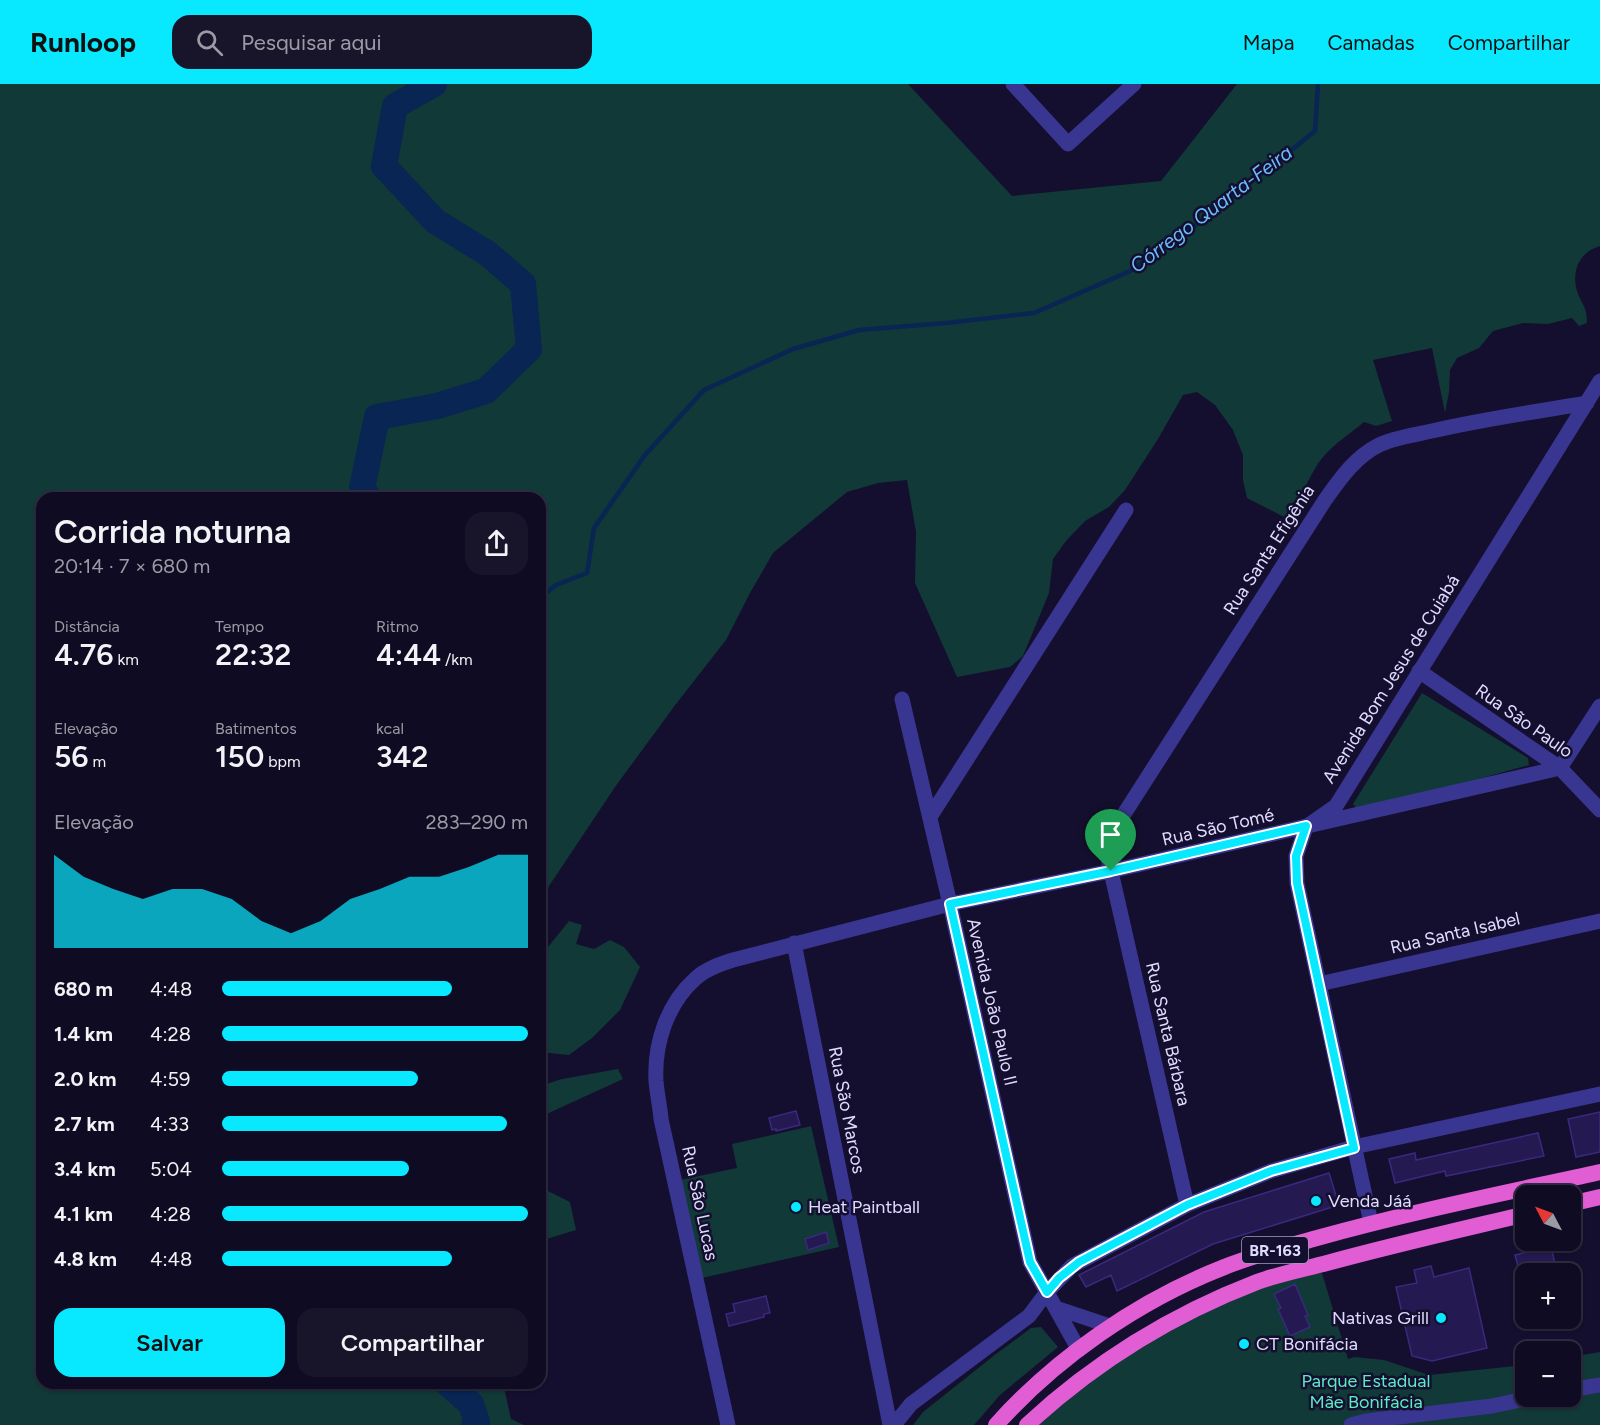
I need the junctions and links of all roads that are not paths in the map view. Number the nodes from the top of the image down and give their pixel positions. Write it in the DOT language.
graph roads {
  1 [pos="1013,84"];
  2 [pos="1134,84"];
  3 [pos="1600,381"];
  4 [pos="1587,403"];
  5 [pos="1126,510"];
  6 [pos="1419,671"];
  7 [pos="902,699"];
  8 [pos="1600,706"];
  9 [pos="1560,768"];
  10 [pos="1600,810"];
  11 [pos="930,817"];
  12 [pos="1306,826"];
  13 [pos="1111,871"];
  14 [pos="950,904"];
  15 [pos="1600,921"];
  16 [pos="794,943"];
  17 [pos="1319,984"];
  18 [pos="683,992"];
  19 [pos="1600,1094"];
  20 [pos="1354,1148"];
  21 [pos="1600,1172"];
  22 [pos="1600,1197"];
  23 [pos="1581,1201"];
  24 [pos="1187,1205"];
  25 [pos="1515,1217"];
  26 [pos="1371,1223"];
  27 [pos="1047,1292"];
  28 [pos="1056,1308"];
  29 [pos="1110,1326"];
  30 [pos="1079,1350"];
  31 [pos="1600,1385"];
  32 [pos="1581,1388"];
  33 [pos="1515,1401"];
  34 [pos="728,1425"];
  35 [pos="892,1425"];
  36 [pos="996,1425"];
  37 [pos="1028,1425"];
  38 [pos="1351,1425"];
  1 -- 2 [label="street"];
  3 -- 4 [label="street, Avenida Bom Jesus de Cuiabá"];
  4 -- 6 [label="street, Avenida Bom Jesus de Cuiabá"];
  4 -- 13 [label="street, Rua Santa Efigênia"];
  5 -- 11 [label="street"];
  6 -- 9 [label="street, Rua São Paulo"];
  6 -- 12 [label="street, Avenida Bom Jesus de Cuiabá"];
  7 -- 11 [label="street, Avenida João Paulo II"];
  8 -- 9 [label="street"];
  9 -- 10 [label="street, Rua São Paulo"];
  9 -- 12 [label="street, Rua São Tomé"];
  11 -- 14 [label="street, Avenida João Paulo II"];
  12 -- 13 [label="street, Rua São Tomé"];
  12 -- 17 [label="street"];
  13 -- 14 [label="street, Rua São Tomé"];
  13 -- 24 [label="street, Rua Santa Bárbara"];
  14 -- 16 [label="street, Rua São Tomé"];
  14 -- 27 [label="street, Avenida João Paulo II"];
  15 -- 17 [label="street, Rua Santa Isabel"];
  16 -- 18 [label="street, Rua São Tomé"];
  16 -- 35 [label="street, Rua São Marcos"];
  17 -- 20 [label="street"];
  18 -- 34 [label="street, Rua São Lucas"];
  19 -- 20 [label="street"];
  20 -- 24 [label="street"];
  20 -- 26 [label="street"];
  21 -- 26 [label="highway, BR-163"];
  22 -- 23 [label="highway"];
  24 -- 27 [label="street"];
  25 -- 37 [label="highway, BR-163"];
  26 -- 29 [label="highway, BR-163"];
  27 -- 28 [label="street, Avenida João Paulo II"];
  27 -- 35 [label="street"];
  28 -- 29 [label="street"];
  28 -- 30 [label="street, Avenida João Paulo II"];
  29 -- 30 [label="highway, BR-163"];
  30 -- 36 [label="highway, BR-163"];
  31 -- 32 [label="street"];
  33 -- 38 [label="street"];
}
